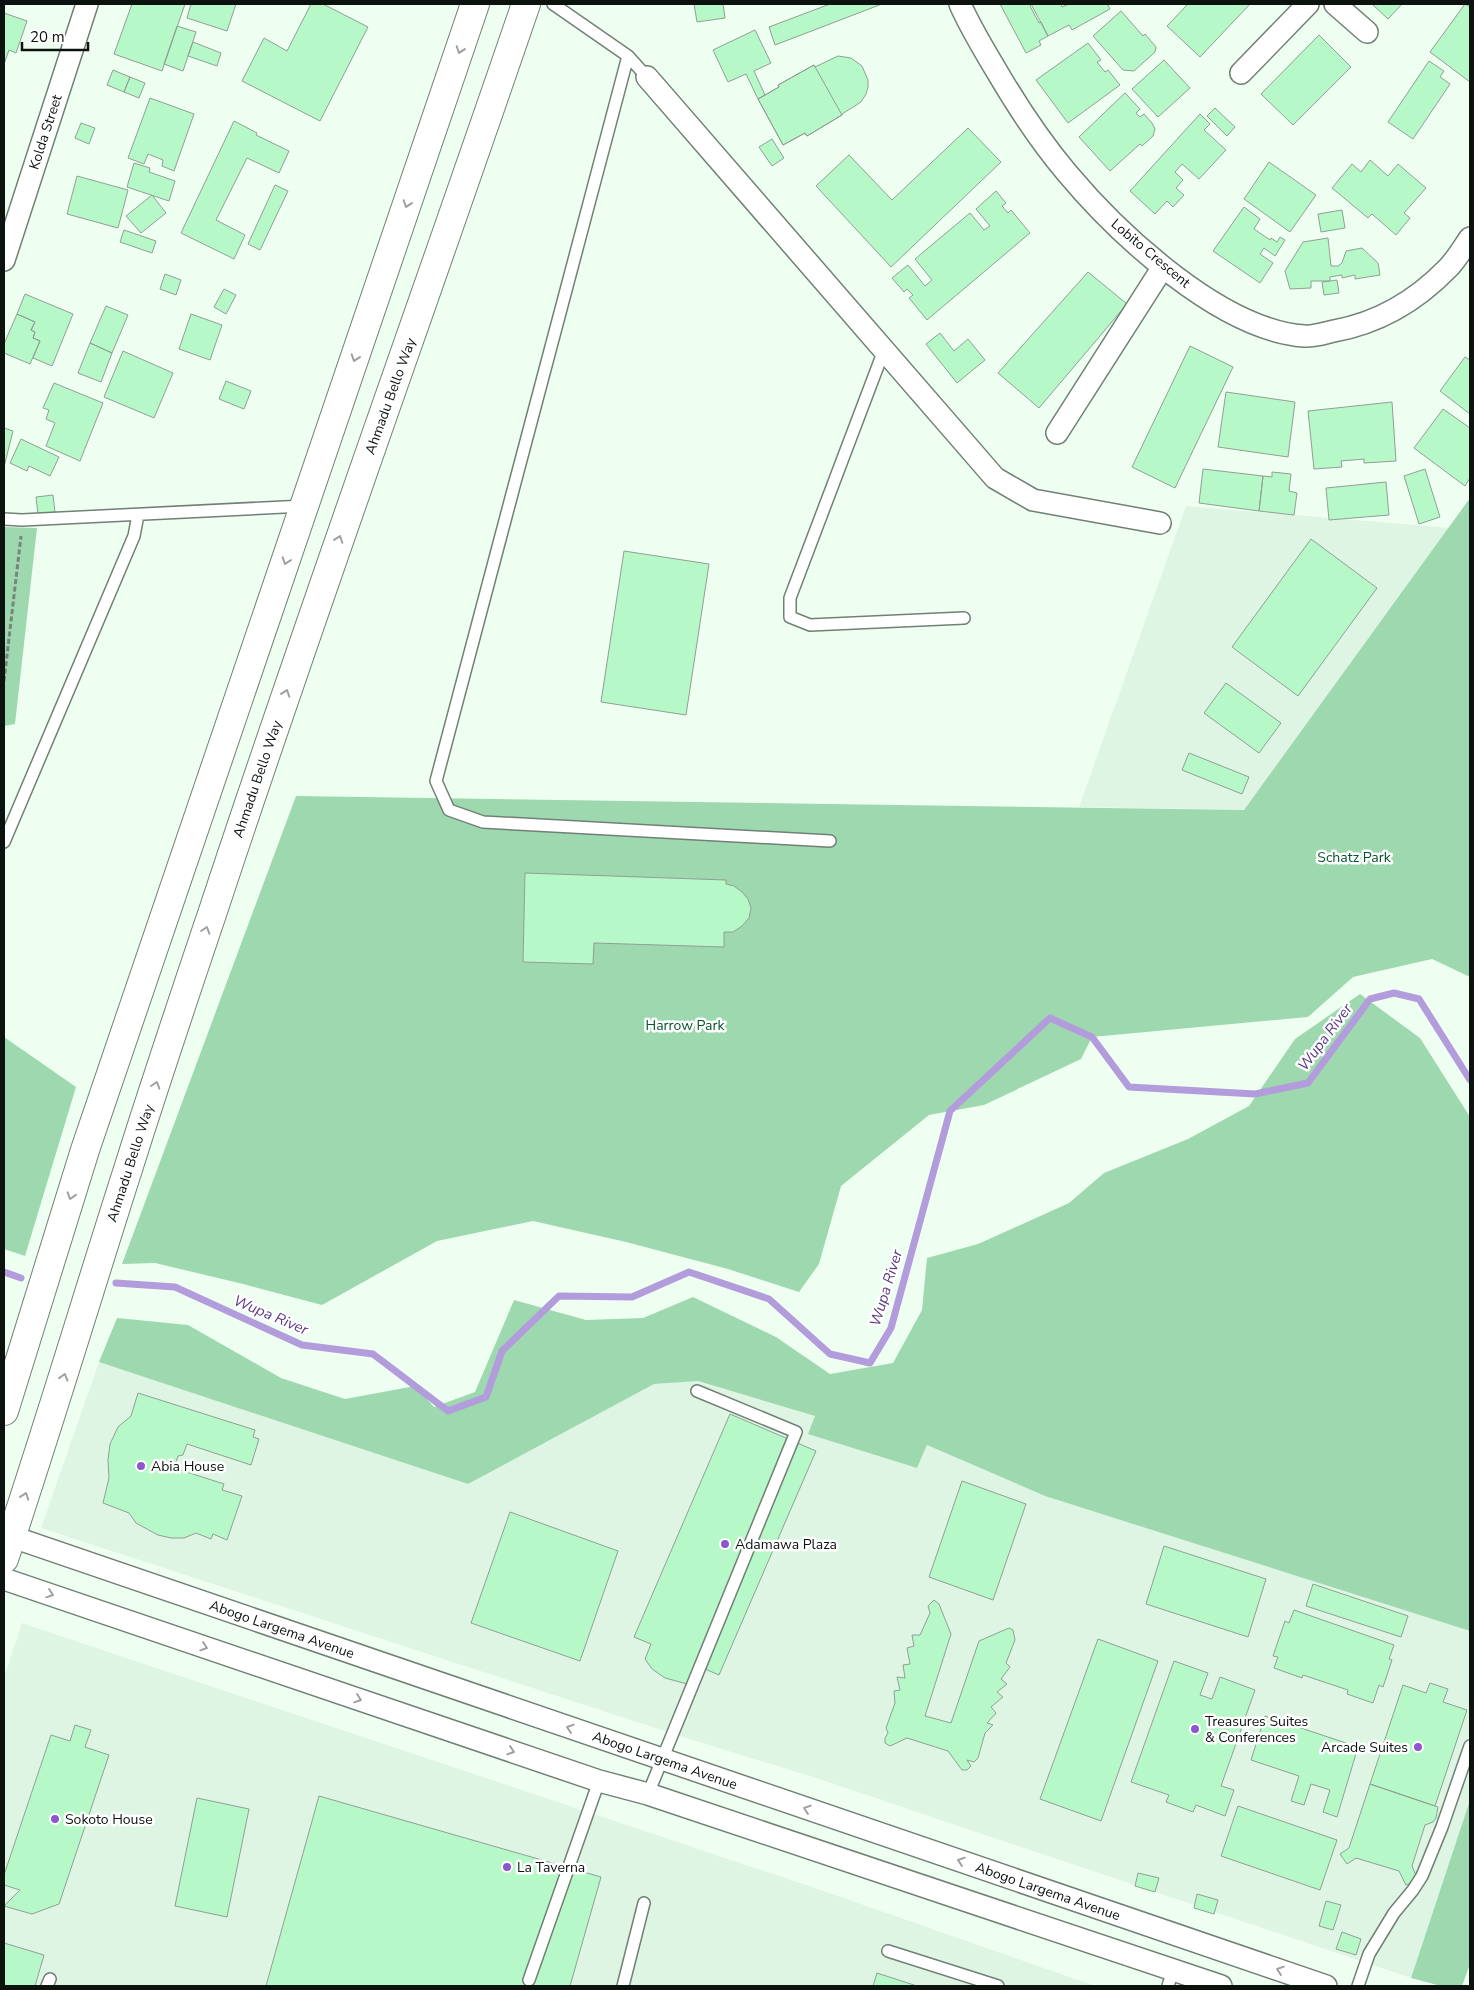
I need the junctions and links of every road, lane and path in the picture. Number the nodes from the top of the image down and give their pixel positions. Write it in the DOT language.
graph roads {
  1 [pos="87,4"];
  2 [pos="475,4"];
  3 [pos="526,4"];
  4 [pos="553,4"];
  5 [pos="960,4"];
  6 [pos="1308,4"];
  7 [pos="1335,4"];
  8 [pos="1367,32"];
  9 [pos="628,56"];
  10 [pos="1240,73"];
  11 [pos="647,77"];
  12 [pos="1470,238"];
  13 [pos="4,260"];
  14 [pos="1163,267"];
  15 [pos="884,350"];
  16 [pos="1057,433"];
  17 [pos="305,506"];
  18 [pos="138,514"];
  19 [pos="4,519"];
  20 [pos="22,520"];
  21 [pos="1160,523"];
  22 [pos="964,618"];
  23 [pos="4,681"];
  24 [pos="18,808"];
  25 [pos="4,810"];
  26 [pos="830,841"];
  27 [pos="4,842"];
  28 [pos="697,1391"];
  29 [pos="4,1410"];
  30 [pos="6,1543"];
  31 [pos="4,1579"];
  32 [pos="1470,1746"];
  33 [pos="662,1759"];
  34 [pos="599,1781"];
  35 [pos="648,1794"];
  36 [pos="644,1903"];
  37 [pos="888,1951"];
  38 [pos="1170,1978"];
  39 [pos="529,1980"];
  40 [pos="623,1986"];
  41 [pos="998,1986"];
  42 [pos="1221,1986"];
  43 [pos="1326,1986"];
  44 [pos="1358,1986"];
  1 -- 13 [label="street, Kolda Street"];
  2 -- 17 [label="main road, one-way"];
  30 -- 3 [label="main road, Ahmadu Bello Way, one-way"];
  4 -- 9 [label="lane"];
  5 -- 14 [label="street, Lobito Crescent"];
  6 -- 10 [label="street"];
  7 -- 8 [label="street"];
  9 -- 11 [label="lane"];
  9 -- 26 [label="lane"];
  11 -- 15 [label="street"];
  12 -- 14 [label="street, Lobito Crescent"];
  14 -- 16 [label="street"];
  15 -- 21 [label="street"];
  15 -- 22 [label="lane"];
  17 -- 18 [label="lane"];
  17 -- 29 [label="main road, one-way"];
  18 -- 20 [label="lane"];
  18 -- 24 [label="lane"];
  19 -- 20 [label="lane"];
  20 -- 23 [label="path"];
  24 -- 25 [label="lane"];
  24 -- 27 [label="lane"];
  28 -- 33 [label="lane"];
  33 -- 30 [label="street, Abogo Largema Avenue, one-way"];
  31 -- 34 [label="street, one-way"];
  32 -- 44 [label="lane"];
  33 -- 35 [label="lane"];
  43 -- 33 [label="street, Abogo Largema Avenue, one-way"];
  34 -- 35 [label="street"];
  34 -- 39 [label="lane"];
  35 -- 38 [label="street"];
  36 -- 40 [label="lane"];
  37 -- 41 [label="lane"];
  38 -- 42 [label="street"];
}
